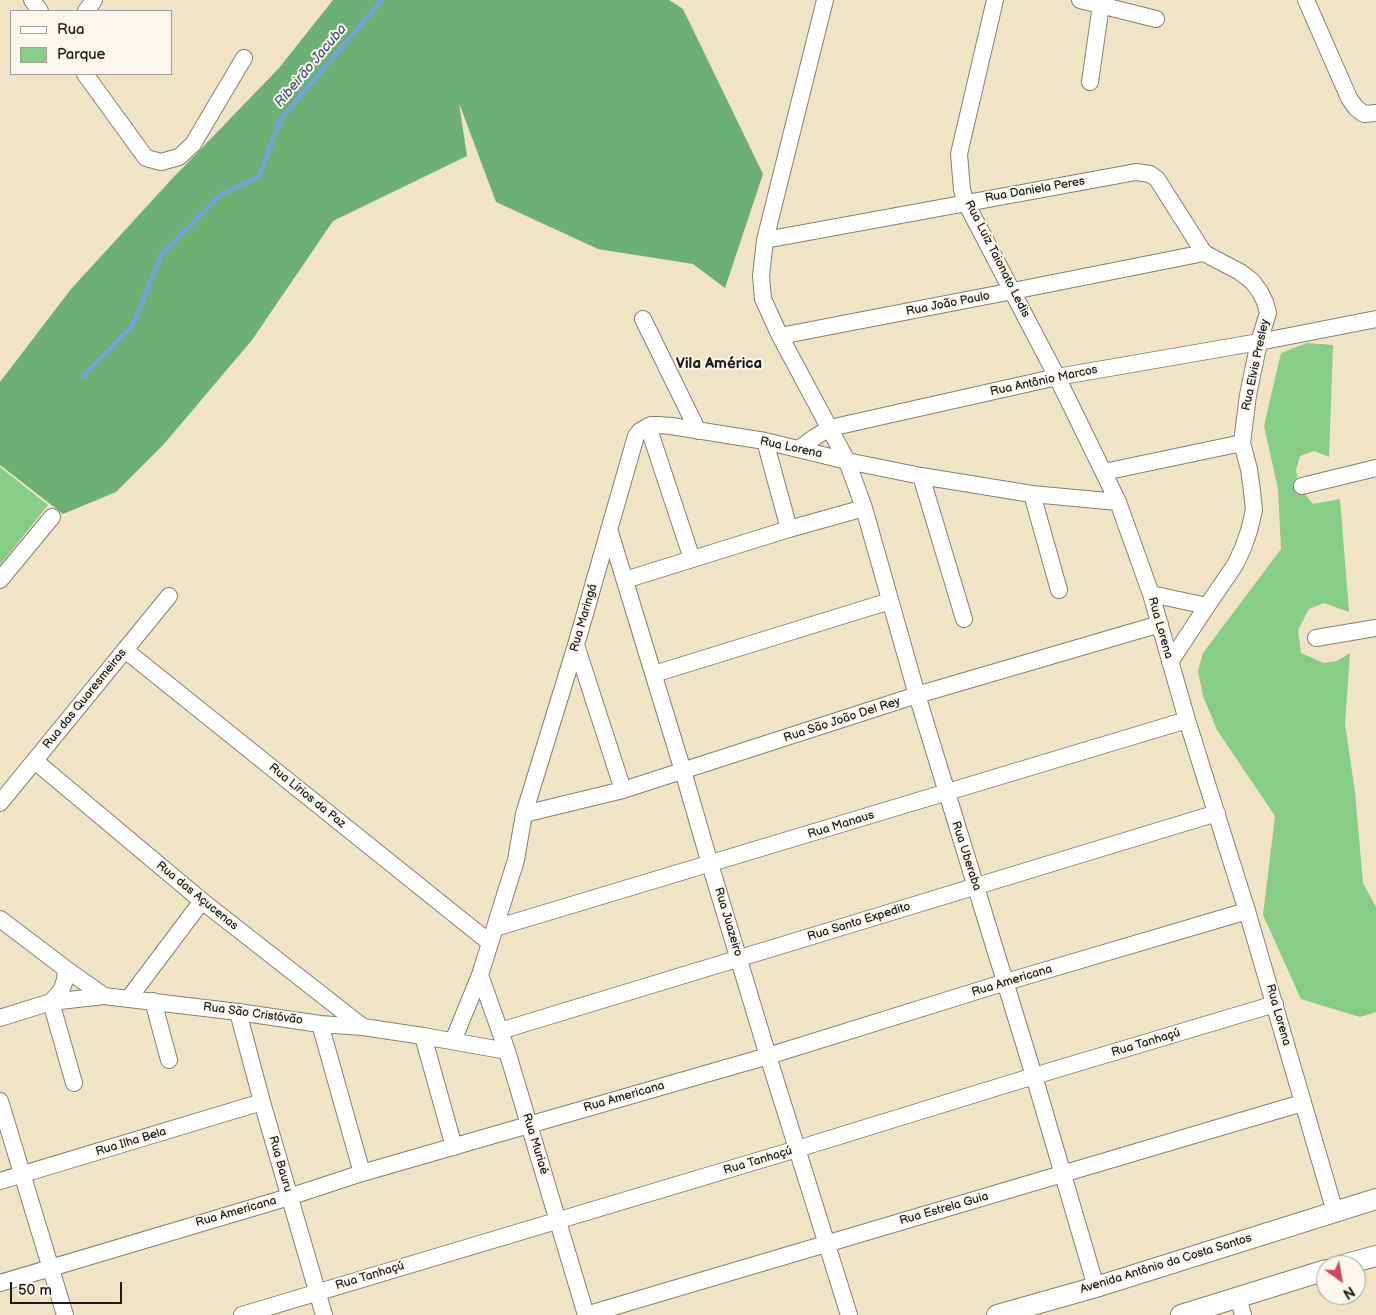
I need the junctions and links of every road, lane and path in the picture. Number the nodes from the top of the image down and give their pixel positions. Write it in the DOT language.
graph roads {
  1 [pos="825,0"];
  2 [pos="995,0"];
  3 [pos="1080,0"];
  4 [pos="1306,0"];
  5 [pos="1101,5"];
  6 [pos="1156,19"];
  7 [pos="244,58"];
  8 [pos="87,75"];
  9 [pos="1090,82"];
  10 [pos="1376,113"];
  11 [pos="1156,179"];
  12 [pos="966,203"];
  13 [pos="765,240"];
  14 [pos="1204,253"];
  15 [pos="1013,291"];
  16 [pos="643,319"];
  17 [pos="1376,319"];
  18 [pos="780,336"];
  19 [pos="1259,342"];
  20 [pos="1057,377"];
  21 [pos="648,426"];
  22 [pos="830,428"];
  23 [pos="698,431"];
  24 [pos="765,441"];
  25 [pos="1242,443"];
  26 [pos="799,449"];
  27 [pos="847,460"];
  28 [pos="1376,468"];
  29 [pos="1104,472"];
  30 [pos="921,476"];
  31 [pos="1302,486"];
  32 [pos="1032,494"];
  33 [pos="1118,502"];
  34 [pos="864,508"];
  35 [pos="52,517"];
  36 [pos="609,529"];
  37 [pos="789,529"];
  38 [pos="692,559"];
  39 [pos="0,580"];
  40 [pos="625,580"];
  41 [pos="1059,590"];
  42 [pos="1151,594"];
  43 [pos="170,596"];
  44 [pos="890,601"];
  45 [pos="1207,606"];
  46 [pos="964,618"];
  47 [pos="1160,624"];
  48 [pos="1376,628"];
  49 [pos="1316,638"];
  50 [pos="576,645"];
  51 [pos="125,650"];
  52 [pos="1170,662"];
  53 [pos="654,674"];
  54 [pos="917,696"];
  55 [pos="1187,720"];
  56 [pos="35,761"];
  57 [pos="683,771"];
  58 [pos="623,790"];
  59 [pos="946,793"];
  60 [pos="0,803"];
  61 [pos="524,814"];
  62 [pos="1217,814"];
  63 [pos="710,864"];
  64 [pos="976,886"];
  65 [pos="202,901"];
  66 [pos="1247,911"];
  67 [pos="0,919"];
  68 [pos="492,936"];
  69 [pos="739,958"];
  70 [pos="66,969"];
  71 [pos="480,974"];
  72 [pos="1006,982"];
  73 [pos="104,996"];
  74 [pos="129,998"];
  75 [pos="51,1002"];
  76 [pos="153,1002"];
  77 [pos="1274,1004"];
  78 [pos="238,1012"];
  79 [pos="0,1018"];
  80 [pos="320,1024"];
  81 [pos="363,1027"];
  82 [pos="500,1031"];
  83 [pos="423,1036"];
  84 [pos="453,1041"];
  85 [pos="507,1051"];
  86 [pos="768,1056"];
  87 [pos="169,1060"];
  88 [pos="1034,1076"];
  89 [pos="74,1083"];
  90 [pos="0,1101"];
  91 [pos="262,1102"];
  92 [pos="1302,1102"];
  93 [pos="529,1124"];
  94 [pos="454,1147"];
  95 [pos="797,1149"];
  96 [pos="362,1173"];
  97 [pos="1063,1174"];
  98 [pos="23,1175"];
  99 [pos="0,1182"];
  100 [pos="289,1196"];
  101 [pos="1376,1198"];
  102 [pos="1334,1212"];
  103 [pos="557,1220"];
  104 [pos="827,1243"];
  105 [pos="51,1267"];
  106 [pos="1316,1274"];
  107 [pos="0,1283"];
  108 [pos="1096,1287"];
  109 [pos="316,1293"];
  110 [pos="1240,1306"];
  111 [pos="65,1315"];
  112 [pos="242,1315"];
  113 [pos="324,1315"];
  114 [pos="586,1315"];
  115 [pos="849,1315"];
  116 [pos="997,1315"];
  117 [pos="1180,1315"];
  1 -- 13 [label="street"];
  2 -- 12 [label="street, Rua Luiz Taionato Ledis"];
  3 -- 5 [label="street"];
  4 -- 10 [label="street"];
  5 -- 6 [label="street"];
  5 -- 9 [label="street"];
  7 -- 8 [label="street"];
  11 -- 12 [label="street, Rua Daniela Peres"];
  11 -- 14 [label="street, Rua Elvis Presley"];
  12 -- 13 [label="street, Rua Daniela Peres"];
  12 -- 15 [label="street, Rua Luiz Taionato Ledis"];
  13 -- 18 [label="street, Rua Uberaba"];
  14 -- 15 [label="street, Rua João Paulo"];
  14 -- 19 [label="street, Rua Elvis Presley"];
  15 -- 18 [label="street, Rua João Paulo"];
  15 -- 20 [label="street, Rua Luiz Taionato Ledis"];
  16 -- 23 [label="street"];
  17 -- 19 [label="street, Rua Antônio Marcos"];
  18 -- 22 [label="street, Rua Uberaba"];
  19 -- 20 [label="street, Rua Antônio Marcos"];
  19 -- 25 [label="street, Rua Elvis Presley"];
  20 -- 22 [label="street, Rua Antônio Marcos"];
  20 -- 29 [label="street, Rua Luiz Taionato Ledis"];
  21 -- 23 [label="street, Rua Lorena"];
  21 -- 36 [label="street, Rua Maringá"];
  21 -- 38 [label="street"];
  22 -- 26 [label="street"];
  22 -- 27 [label="street, Rua Uberaba"];
  23 -- 24 [label="street, Rua Lorena"];
  24 -- 26 [label="street, Rua Lorena"];
  24 -- 37 [label="street"];
  25 -- 29 [label="street"];
  25 -- 45 [label="street, Rua Elvis Presley"];
  26 -- 27 [label="street, Rua Lorena"];
  27 -- 30 [label="street, Rua Lorena"];
  27 -- 34 [label="street, Rua Uberaba"];
  28 -- 31 [label="street"];
  29 -- 33 [label="street, Rua Luiz Taionato Ledis"];
  30 -- 32 [label="street, Rua Lorena"];
  30 -- 46 [label="street"];
  32 -- 33 [label="street, Rua Lorena"];
  32 -- 41 [label="street"];
  33 -- 42 [label="street, Rua Lorena"];
  34 -- 37 [label="street"];
  34 -- 44 [label="street, Rua Uberaba"];
  35 -- 39 [label="street"];
  36 -- 40 [label="street, Rua Juazeiro"];
  36 -- 50 [label="street, Rua Maringá"];
  37 -- 38 [label="street"];
  38 -- 40 [label="street"];
  40 -- 53 [label="street, Rua Juazeiro"];
  42 -- 45 [label="street"];
  42 -- 47 [label="street, Rua Lorena"];
  43 -- 51 [label="street, Rua das Quaresmeiras"];
  44 -- 53 [label="street"];
  44 -- 54 [label="street, Rua Uberaba"];
  45 -- 52 [label="street, Rua Elvis Presley"];
  47 -- 52 [label="street, Rua Lorena"];
  47 -- 54 [label="street, Rua São João Del Rey"];
  48 -- 49 [label="street"];
  50 -- 58 [label="street"];
  50 -- 61 [label="street, Rua Maringá"];
  51 -- 56 [label="street, Rua das Quaresmeiras"];
  51 -- 68 [label="street, Rua Lírios da Paz"];
  52 -- 55 [label="street, Rua Lorena"];
  53 -- 57 [label="street, Rua Juazeiro"];
  54 -- 57 [label="street, Rua São João Del Rey"];
  54 -- 59 [label="street, Rua Uberaba"];
  55 -- 59 [label="street, Rua Manaus"];
  55 -- 62 [label="street, Rua Lorena"];
  56 -- 60 [label="street, Rua das Quaresmeiras"];
  56 -- 65 [label="street, Rua das Açucenas"];
  57 -- 58 [label="street, Rua São João Del Rey"];
  57 -- 63 [label="street, Rua Juazeiro"];
  58 -- 61 [label="street, Rua São João Del Rey"];
  59 -- 63 [label="street, Rua Manaus"];
  59 -- 64 [label="street, Rua Uberaba"];
  61 -- 68 [label="street"];
  62 -- 64 [label="street, Rua Santo Expedito"];
  62 -- 66 [label="street, Rua Lorena"];
  63 -- 68 [label="street, Rua Manaus"];
  63 -- 69 [label="street, Rua Juazeiro"];
  64 -- 69 [label="street, Rua Santo Expedito"];
  64 -- 72 [label="street, Rua Uberaba"];
  65 -- 74 [label="street"];
  65 -- 81 [label="street, Rua das Açucenas"];
  66 -- 72 [label="street, Rua Americana"];
  66 -- 77 [label="street, Rua Lorena"];
  67 -- 70 [label="street"];
  68 -- 71 [label="street"];
  69 -- 82 [label="street, Rua Santo Expedito"];
  69 -- 86 [label="street, Rua Juazeiro"];
  70 -- 73 [label="street"];
  70 -- 75 [label="street"];
  71 -- 82 [label="street, Rua Muriaé"];
  71 -- 84 [label="street"];
  72 -- 86 [label="street, Rua Americana"];
  72 -- 88 [label="street, Rua Uberaba"];
  73 -- 74 [label="street, Rua São Cristóvão"];
  73 -- 75 [label="street, Rua São Cristóvão"];
  74 -- 76 [label="street, Rua São Cristóvão"];
  75 -- 79 [label="street, Rua São Cristóvão"];
  75 -- 89 [label="street"];
  76 -- 78 [label="street, Rua São Cristóvão"];
  76 -- 87 [label="street"];
  77 -- 88 [label="street, Rua Tanhaçú"];
  77 -- 92 [label="street, Rua Lorena"];
  78 -- 80 [label="street, Rua São Cristóvão"];
  78 -- 91 [label="street, Rua Bauru"];
  80 -- 81 [label="street, Rua São Cristóvão"];
  80 -- 96 [label="street"];
  81 -- 83 [label="street, Rua São Cristóvão"];
  82 -- 85 [label="street, Rua Muriaé"];
  83 -- 84 [label="street, Rua São Cristóvão"];
  83 -- 94 [label="street"];
  84 -- 85 [label="street, Rua São Cristóvão"];
  85 -- 93 [label="street, Rua Muriaé"];
  86 -- 93 [label="street, Rua Americana"];
  86 -- 95 [label="street, Rua Juazeiro"];
  88 -- 95 [label="street, Rua Tanhaçú"];
  88 -- 97 [label="street, Rua Uberaba"];
  90 -- 98 [label="street"];
  91 -- 98 [label="street, Rua Ilha Bela"];
  91 -- 100 [label="street, Rua Bauru"];
  92 -- 97 [label="street, Rua Estrela Guia"];
  92 -- 102 [label="street, Rua Lorena"];
  93 -- 94 [label="street, Rua Americana"];
  93 -- 103 [label="street, Rua Muriaé"];
  94 -- 96 [label="street, Rua Americana"];
  95 -- 103 [label="street, Rua Tanhaçú"];
  95 -- 104 [label="street, Rua Juazeiro"];
  96 -- 100 [label="street, Rua Americana"];
  97 -- 104 [label="street, Rua Estrela Guia"];
  97 -- 108 [label="street, Rua Uberaba"];
  98 -- 99 [label="street, Rua Ilha Bela"];
  98 -- 105 [label="street"];
  100 -- 105 [label="street, Rua Americana"];
  100 -- 109 [label="street, Rua Bauru"];
  101 -- 102 [label="street, Avenida Antônio da Costa Santos"];
  102 -- 108 [label="street, Avenida Antônio da Costa Santos"];
  103 -- 109 [label="street, Rua Tanhaçú"];
  103 -- 114 [label="street, Rua Muriaé"];
  104 -- 114 [label="street, Rua Estrela Guia"];
  104 -- 115 [label="street, Rua Juazeiro"];
  105 -- 107 [label="street, Rua Americana"];
  105 -- 111 [label="street"];
  106 -- 110 [label="street"];
  108 -- 116 [label="street, Avenida Antônio da Costa Santos"];
  109 -- 112 [label="street, Rua Tanhaçú"];
  109 -- 113 [label="street, Rua Bauru"];
  110 -- 117 [label="street"];
}
